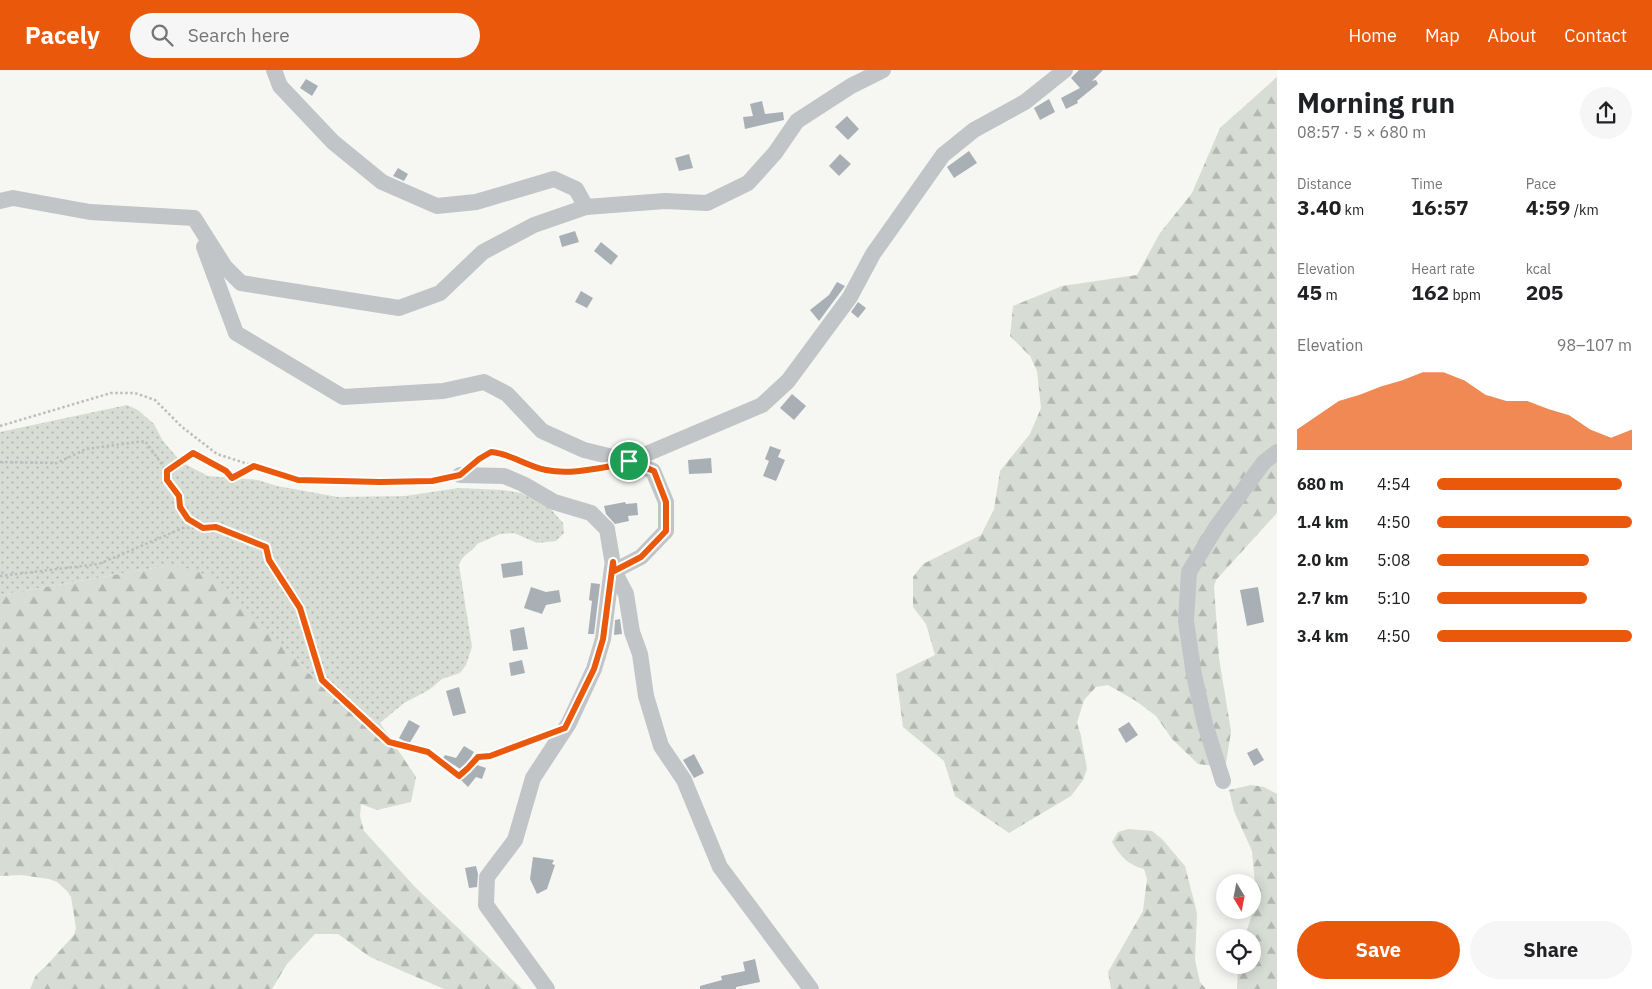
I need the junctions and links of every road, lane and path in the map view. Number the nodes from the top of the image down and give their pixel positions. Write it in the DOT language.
graph roads {
  1 [pos="274,70"];
  2 [pos="882,70"];
  3 [pos="1065,70"];
  4 [pos="0,201"];
  5 [pos="586,207"];
  6 [pos="194,218"];
  7 [pos="0,426"];
  8 [pos="1277,452"];
  9 [pos="0,462"];
  10 [pos="626,462"];
  11 [pos="254,466"];
  12 [pos="598,468"];
  13 [pos="167,471"];
  14 [pos="460,475"];
  15 [pos="203,528"];
  16 [pos="614,567"];
  17 [pos="0,576"];
  18 [pos="565,728"];
  19 [pos="1224,781"];
  20 [pos="547,989"];
  21 [pos="811,989"];
  1 -- 5 [label="street"];
  2 -- 5 [label="street"];
  3 -- 10 [label="street"];
  4 -- 6 [label="street"];
  5 -- 6 [label="street"];
  6 -- 10 [label="street"];
  7 -- 11 [label="path"];
  8 -- 19 [label="street"];
  9 -- 13 [label="path"];
  10 -- 16 [label="street"];
  11 -- 13 [label="path"];
  11 -- 14 [label="path"];
  12 -- 14 [label="path"];
  13 -- 15 [label="path"];
  14 -- 16 [label="street"];
  15 -- 17 [label="path"];
  15 -- 18 [label="path"];
  16 -- 18 [label="street"];
  16 -- 21 [label="street"];
  18 -- 20 [label="street"];
}
